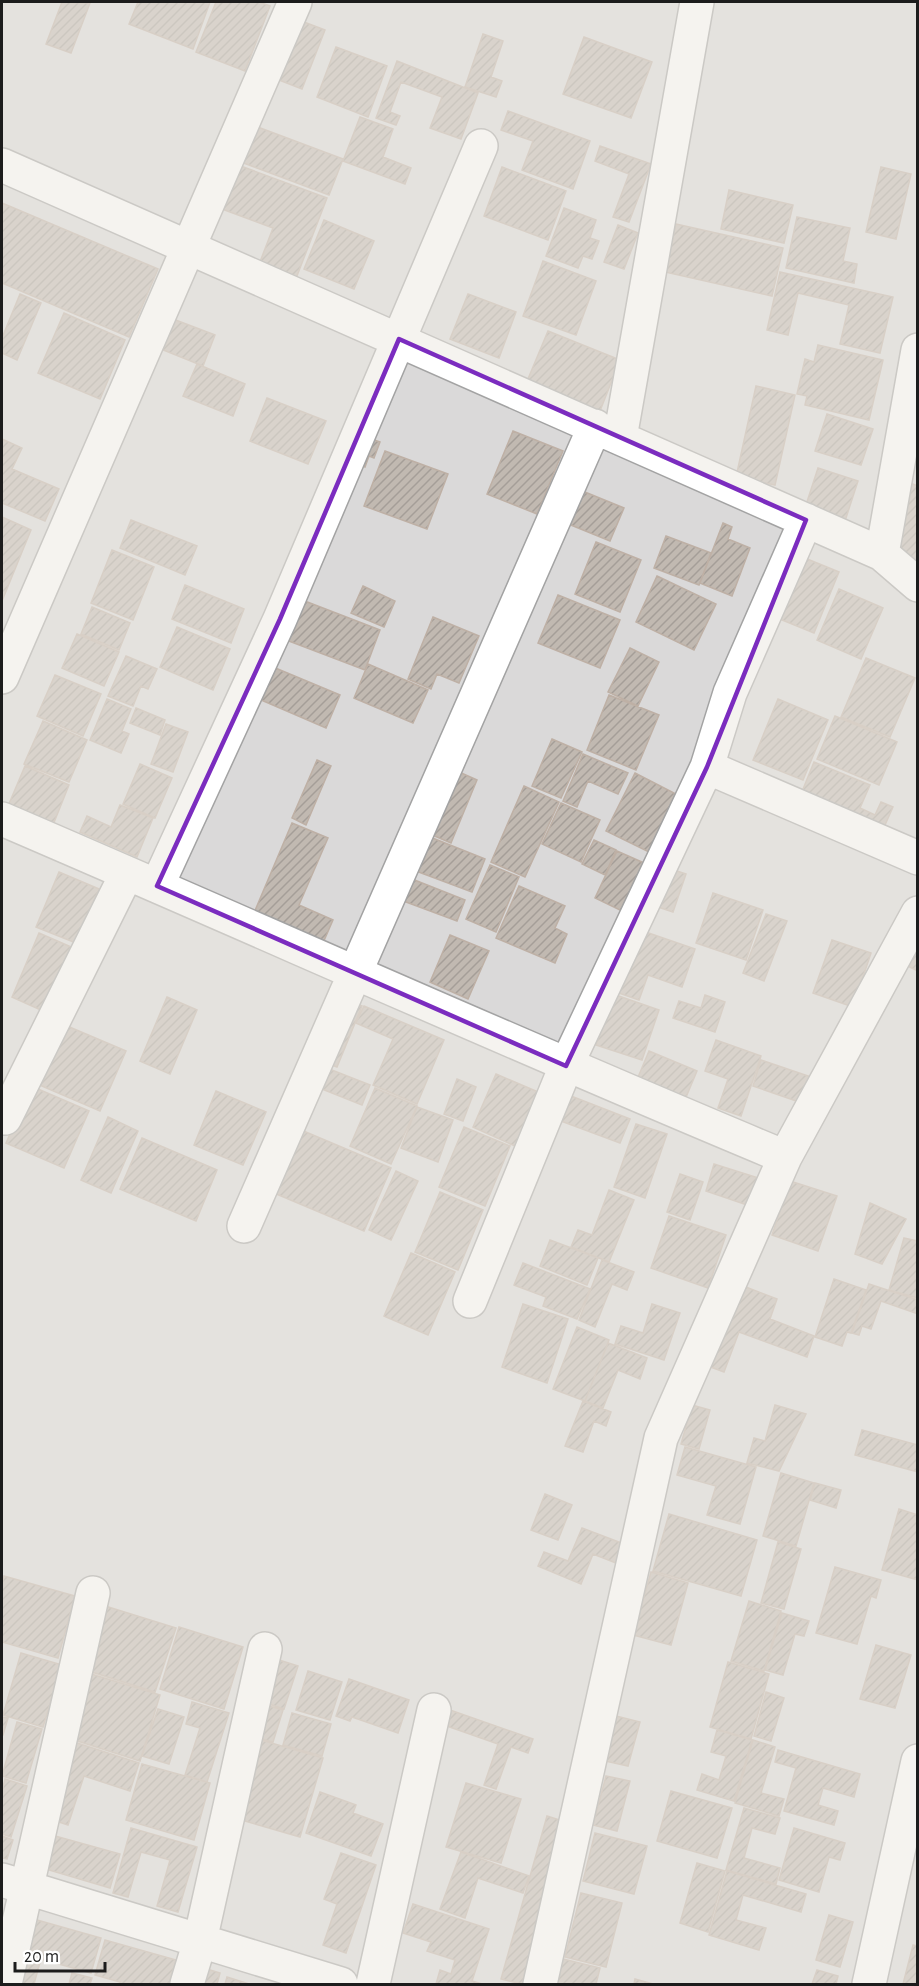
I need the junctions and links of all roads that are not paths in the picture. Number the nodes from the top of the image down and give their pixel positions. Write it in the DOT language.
graph roads {
  1 [pos="295,2"];
  2 [pos="697,2"];
  3 [pos="481,146"];
  4 [pos="2,165"];
  5 [pos="188,246"];
  6 [pos="399,339"];
  7 [pos="918,350"];
  8 [pos="607,432"];
  9 [pos="806,520"];
  10 [pos="882,554"];
  11 [pos="918,585"];
  12 [pos="2,677"];
  13 [pos="707,767"];
  14 [pos="2,819"];
  15 [pos="918,858"];
  16 [pos="127,873"];
  17 [pos="157,886"];
  18 [pos="918,913"];
  19 [pos="356,971"];
  20 [pos="566,1066"];
  21 [pos="5,1118"];
  22 [pos="785,1157"];
  23 [pos="244,1226"];
  24 [pos="470,1301"];
  25 [pos="93,1593"];
  26 [pos="265,1649"];
  27 [pos="434,1710"];
  28 [pos="918,1761"];
  29 [pos="14,1883"];
  30 [pos="200,1941"];
  31 [pos="5,1984"];
  32 [pos="187,1984"];
  33 [pos="341,1984"];
  34 [pos="373,1984"];
  35 [pos="540,1984"];
  36 [pos="869,1984"];
  1 -- 5 [label="street"];
  2 -- 8 [label="street"];
  3 -- 6 [label="street"];
  4 -- 5 [label="street"];
  5 -- 6 [label="street"];
  5 -- 12 [label="street"];
  6 -- 8 [label="street"];
  6 -- 17 [label="street"];
  7 -- 10 [label="street"];
  8 -- 9 [label="street"];
  8 -- 19 [label="street"];
  9 -- 10 [label="street"];
  9 -- 13 [label="street"];
  10 -- 11 [label="street"];
  13 -- 15 [label="street"];
  13 -- 20 [label="street"];
  14 -- 16 [label="street"];
  16 -- 17 [label="street"];
  16 -- 21 [label="street"];
  17 -- 19 [label="street"];
  18 -- 22 [label="street"];
  19 -- 20 [label="street"];
  19 -- 23 [label="street"];
  20 -- 22 [label="street"];
  20 -- 24 [label="street"];
  22 -- 35 [label="street"];
  25 -- 29 [label="street"];
  26 -- 30 [label="street"];
  27 -- 34 [label="street"];
  28 -- 36 [label="street"];
  29 -- 30 [label="street"];
  29 -- 31 [label="street"];
  30 -- 32 [label="street"];
  30 -- 33 [label="street"];
}
